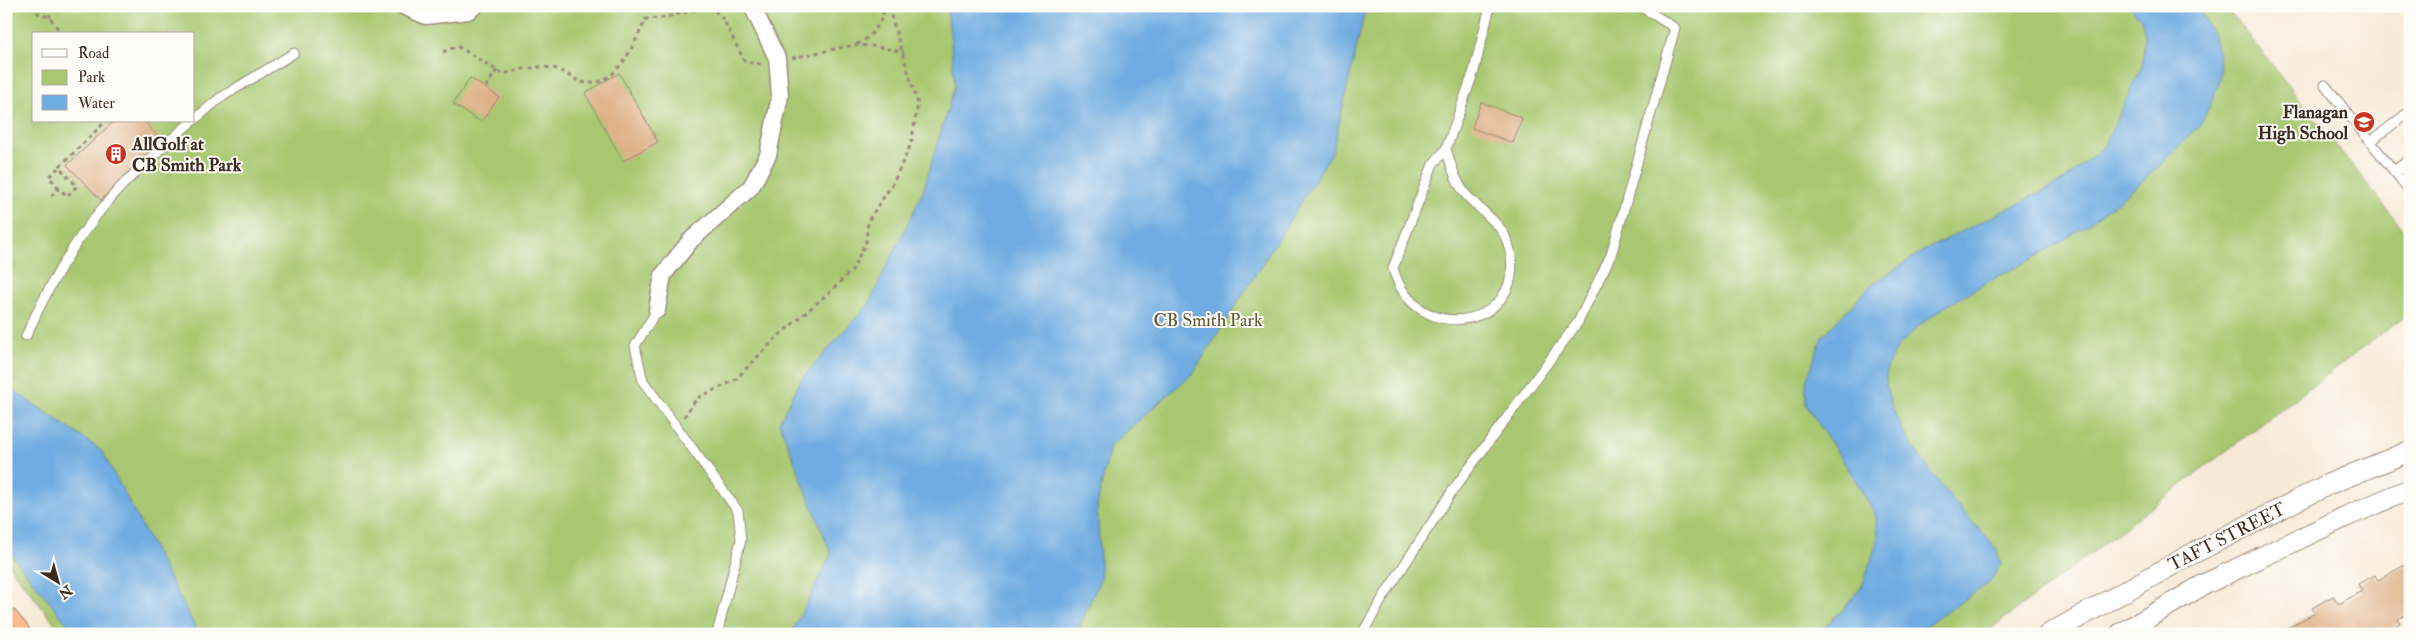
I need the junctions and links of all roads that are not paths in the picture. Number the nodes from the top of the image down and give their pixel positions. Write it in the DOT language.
graph roads {
  1 [pos="403,6"];
  2 [pos="475,6"];
  3 [pos="752,6"];
  4 [pos="1490,6"];
  5 [pos="1640,6"];
  6 [pos="294,53"];
  7 [pos="2325,85"];
  8 [pos="2410,111"];
  9 [pos="195,119"];
  10 [pos="191,122"];
  11 [pos="2370,142"];
  12 [pos="1446,149"];
  13 [pos="2410,159"];
  14 [pos="2410,165"];
  15 [pos="2394,171"];
  16 [pos="2410,191"];
  17 [pos="657,310"];
  18 [pos="26,336"];
  19 [pos="2410,450"];
  20 [pos="2410,488"];
  21 [pos="6,622"];
  22 [pos="16,634"];
  23 [pos="717,634"];
  24 [pos="1362,634"];
  25 [pos="2049,634"];
  26 [pos="2120,634"];
  1 -- 2 [label="street"];
  3 -- 17 [label="street"];
  4 -- 12 [label="lane"];
  5 -- 24 [label="lane"];
  6 -- 9 [label="lane"];
  7 -- 11 [label="lane"];
  8 -- 11 [label="lane"];
  10 -- 18 [label="lane"];
  11 -- 15 [label="lane"];
  12 -- 12 [label="lane"];
  13 -- 15 [label="lane"];
  14 -- 15 [label="lane"];
  15 -- 16 [label="lane"];
  17 -- 23 [label="lane"];
  19 -- 25 [label="street, TAFT STREET"];
  20 -- 26 [label="street, TAFT STREET"];
  21 -- 22 [label="highway"];
}
